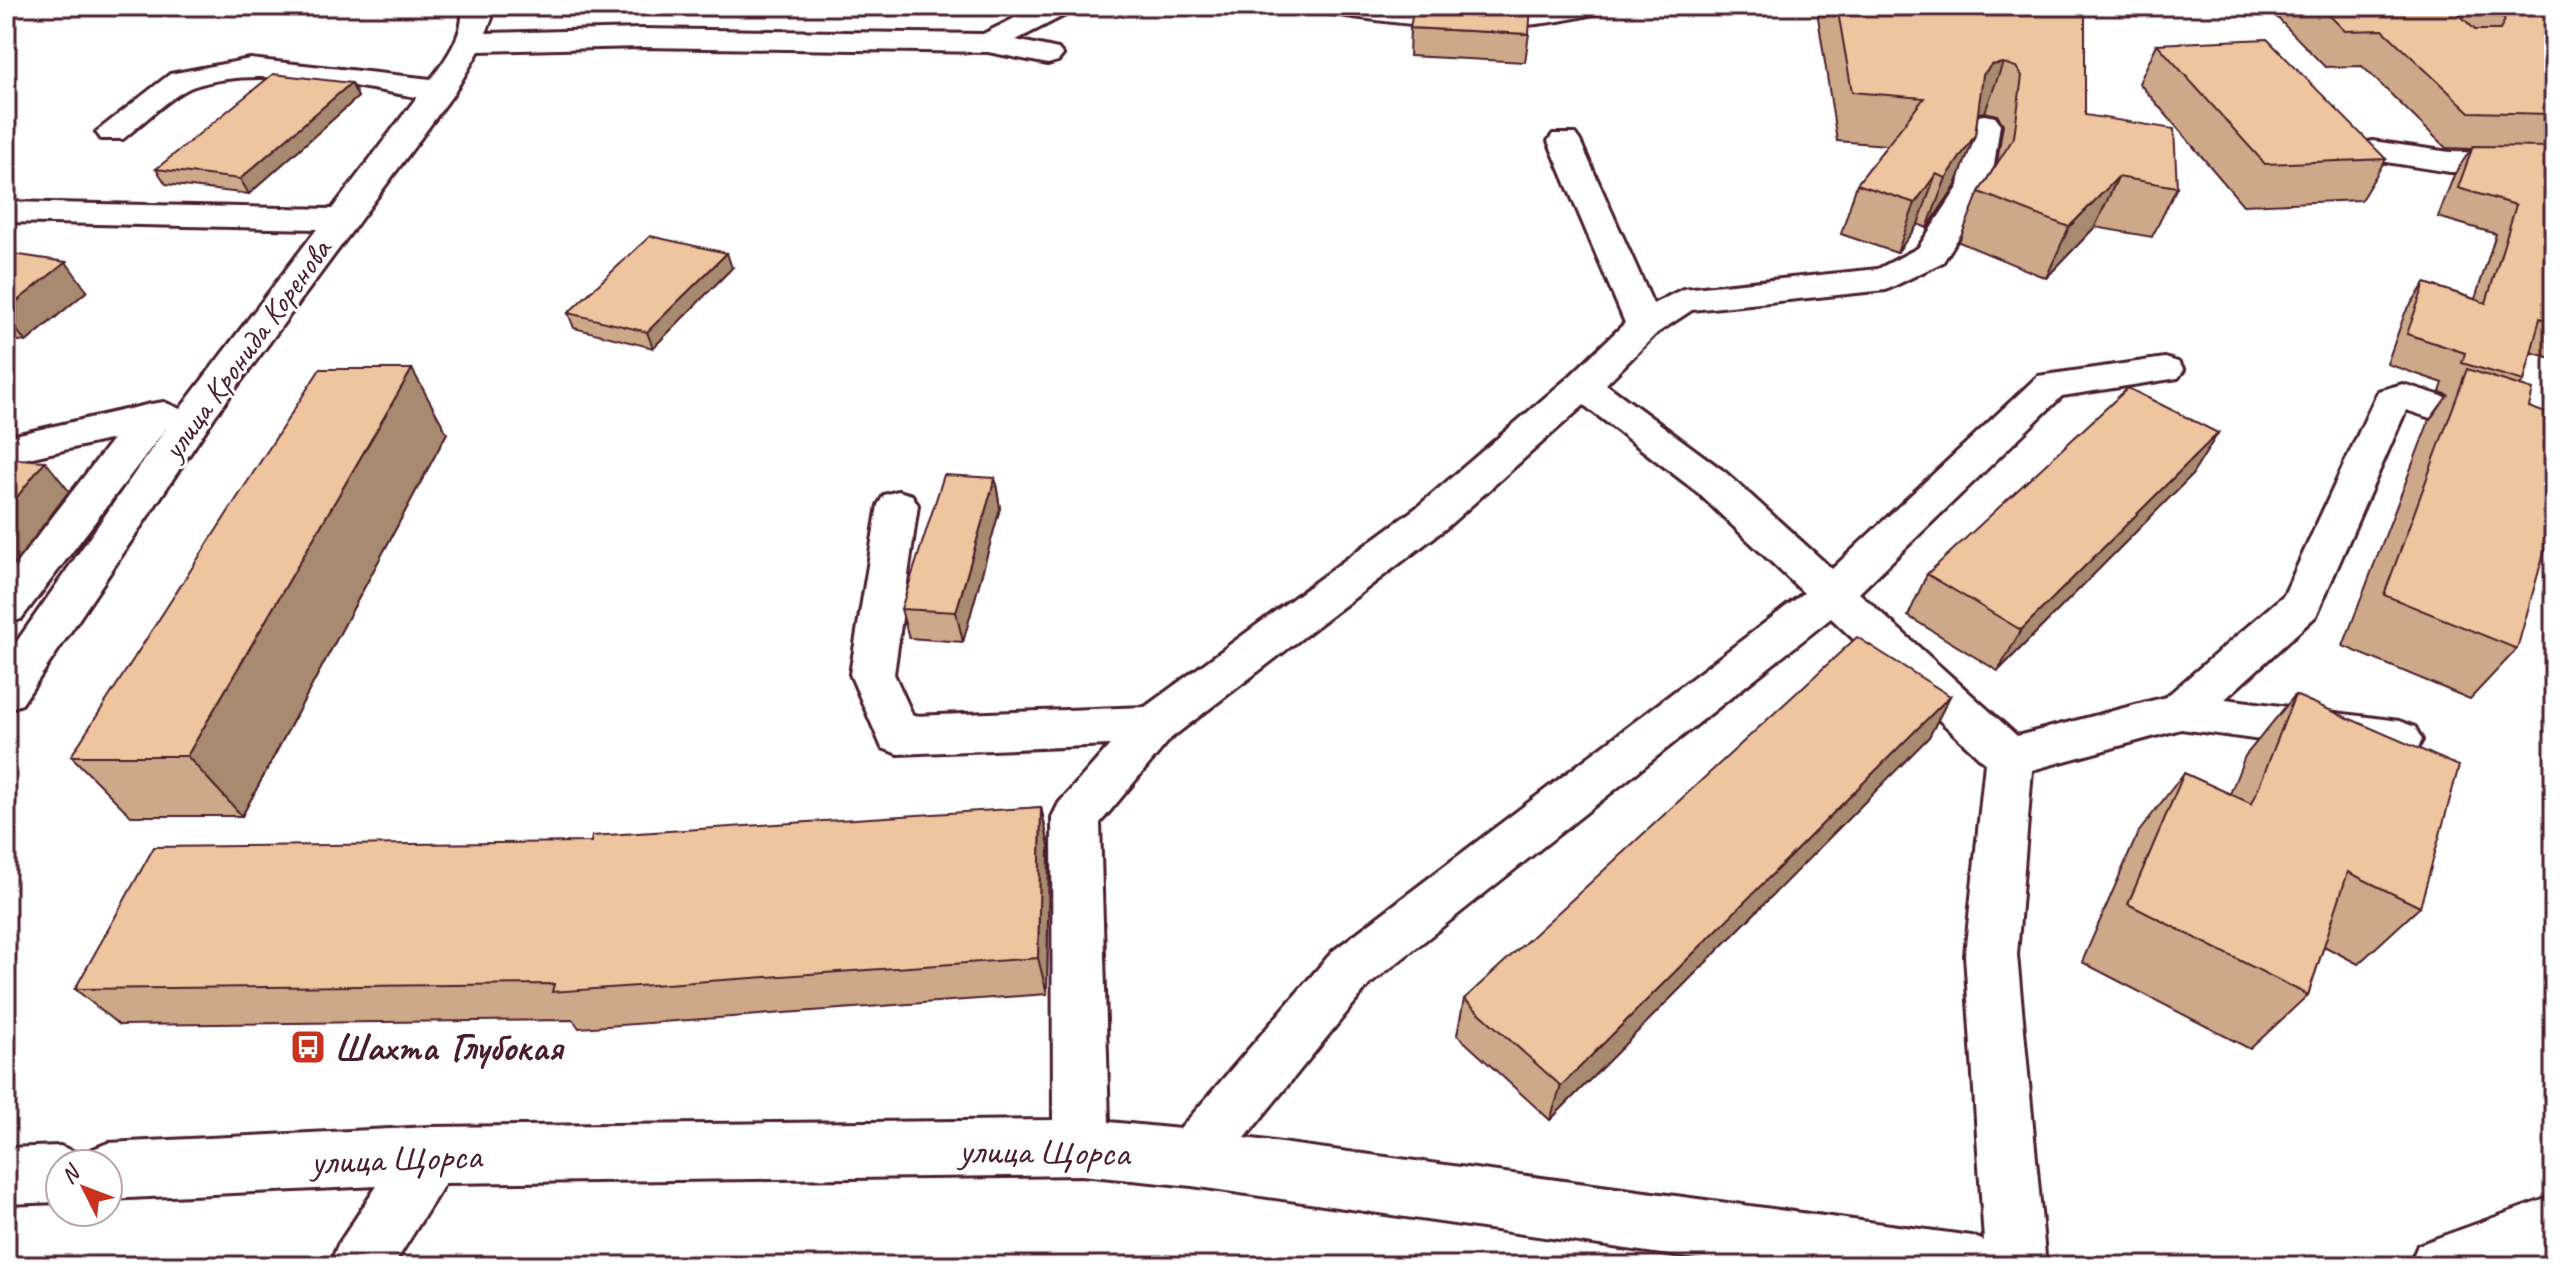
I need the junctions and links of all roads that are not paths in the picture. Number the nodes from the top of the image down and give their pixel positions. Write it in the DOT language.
graph roads {
  1 [pos="475,6"];
  2 [pos="1061,6"];
  3 [pos="1333,6"];
  4 [pos="1591,6"];
  5 [pos="469,42"];
  6 [pos="988,43"];
  7 [pos="1048,55"];
  8 [pos="443,87"];
  9 [pos="1984,124"];
  10 [pos="112,132"];
  11 [pos="1564,141"];
  12 [pos="2372,151"];
  13 [pos="2554,164"];
  14 [pos="12,217"];
  15 [pos="341,219"];
  16 [pos="1644,325"];
  17 [pos="2165,370"];
  18 [pos="1583,385"];
  19 [pos="201,407"];
  20 [pos="151,417"];
  21 [pos="2554,440"];
  22 [pos="6,450"];
  23 [pos="898,505"];
  24 [pos="1831,595"];
  25 [pos="6,608"];
  26 [pos="6,692"];
  27 [pos="2181,711"];
  28 [pos="1155,725"];
  29 [pos="2399,740"];
  30 [pos="2009,757"];
  31 [pos="1081,1147"];
  32 [pos="430,1155"];
  33 [pos="1192,1158"];
  34 [pos="124,1170"];
  35 [pos="44,1175"];
  36 [pos="6,1176"];
  37 [pos="2554,1225"];
  38 [pos="1884,1262"];
  39 [pos="359,1266"];
  40 [pos="1972,1266"];
  41 [pos="2016,1266"];
  42 [pos="2439,1266"];
  1 -- 5 [label="street, улица Кронида Коренова"];
  2 -- 6 [label="street"];
  3 -- 4 [label="street"];
  5 -- 6 [label="street"];
  5 -- 8 [label="street, улица Кронида Коренова"];
  6 -- 7 [label="street"];
  8 -- 10 [label="street"];
  8 -- 15 [label="street, улица Кронида Коренова"];
  9 -- 16 [label="street"];
  11 -- 16 [label="street"];
  12 -- 13 [label="street"];
  14 -- 15 [label="street"];
  15 -- 19 [label="street, улица Кронида Коренова"];
  16 -- 18 [label="street"];
  17 -- 24 [label="street"];
  18 -- 24 [label="street"];
  18 -- 28 [label="street"];
  19 -- 20 [label="street"];
  19 -- 26 [label="street, улица Кронида Коренова"];
  20 -- 22 [label="street"];
  20 -- 25 [label="street"];
  21 -- 27 [label="street"];
  23 -- 28 [label="street"];
  24 -- 30 [label="street"];
  24 -- 33 [label="street"];
  27 -- 29 [label="street"];
  27 -- 30 [label="street"];
  28 -- 31 [label="street"];
  30 -- 41 [label="street"];
  31 -- 32 [label="street, улица Щорса"];
  31 -- 33 [label="street, улица Щорса"];
  32 -- 34 [label="street, улица Щорса"];
  32 -- 39 [label="street"];
  33 -- 38 [label="street, улица Щорса"];
  35 -- 36 [label="street"];
  37 -- 42 [label="street"];
  38 -- 40 [label="street, улица Щорса"];
}
